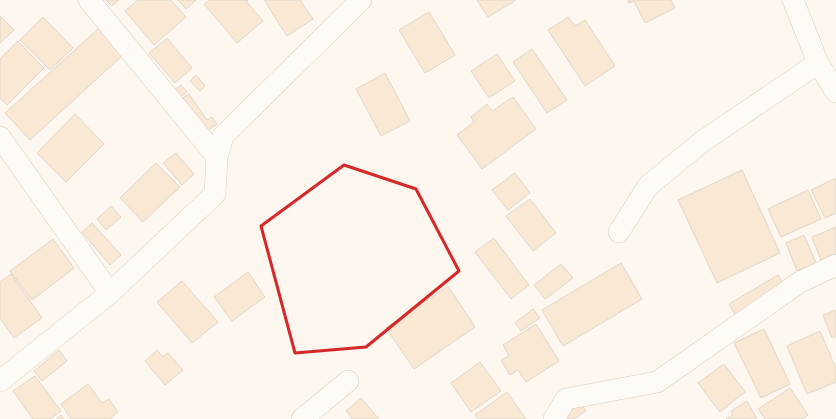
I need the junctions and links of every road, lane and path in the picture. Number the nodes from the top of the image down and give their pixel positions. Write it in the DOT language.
graph roads {
  1 [pos="89,0"];
  2 [pos="361,0"];
  3 [pos="793,0"];
  4 [pos="818,63"];
  5 [pos="836,92"];
  6 [pos="0,137"];
  7 [pos="217,157"];
  8 [pos="619,232"];
  9 [pos="836,265"];
  10 [pos="110,293"];
  11 [pos="0,381"];
  12 [pos="348,381"];
  13 [pos="302,419"];
  14 [pos="554,419"];
  1 -- 7 [label="street"];
  2 -- 7 [label="street"];
  3 -- 4 [label="street"];
  4 -- 5 [label="street"];
  4 -- 8 [label="street"];
  6 -- 10 [label="street"];
  7 -- 10 [label="street"];
  9 -- 14 [label="street"];
  10 -- 11 [label="street"];
  12 -- 13 [label="street"];
}
